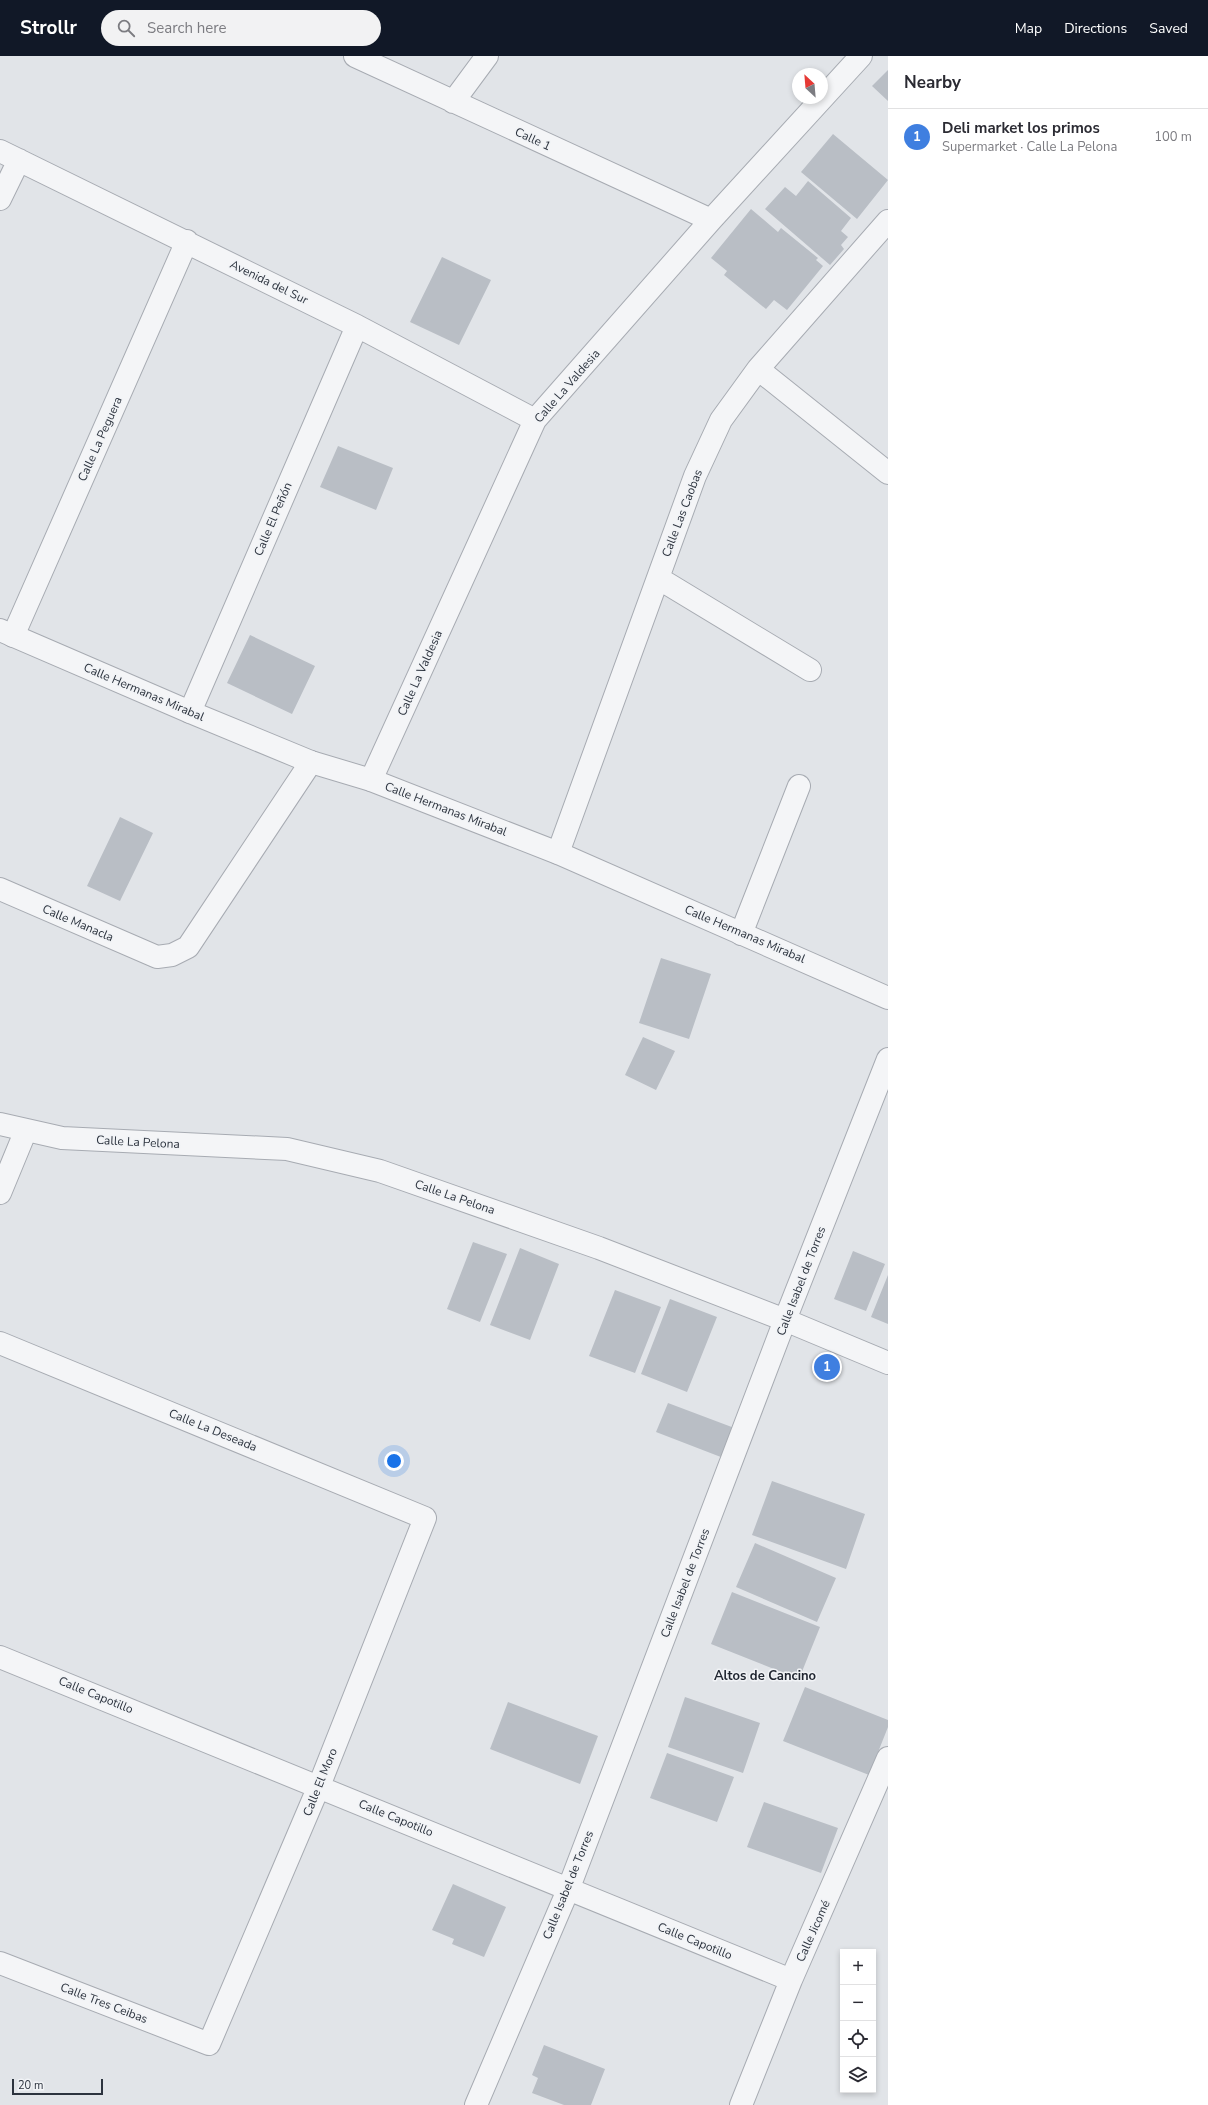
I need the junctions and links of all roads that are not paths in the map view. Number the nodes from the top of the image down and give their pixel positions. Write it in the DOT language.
graph roads {
  1 [pos="355,56"];
  2 [pos="487,56"];
  3 [pos="861,56"];
  4 [pos="453,102"];
  5 [pos="9,155"];
  6 [pos="0,199"];
  7 [pos="711,220"];
  8 [pos="888,221"];
  9 [pos="187,241"];
  10 [pos="357,326"];
  11 [pos="758,369"];
  12 [pos="535,420"];
  13 [pos="888,473"];
  14 [pos="658,578"];
  15 [pos="7,633"];
  16 [pos="810,670"];
  17 [pos="190,712"];
  18 [pos="311,762"];
  19 [pos="372,780"];
  20 [pos="799,786"];
  21 [pos="558,853"];
  22 [pos="0,889"];
  23 [pos="741,934"];
  24 [pos="888,998"];
  25 [pos="888,1059"];
  26 [pos="0,1124"];
  27 [pos="26,1130"];
  28 [pos="0,1193"];
  29 [pos="785,1320"];
  30 [pos="0,1342"];
  31 [pos="888,1363"];
  32 [pos="426,1518"];
  33 [pos="0,1657"];
  34 [pos="888,1758"];
  35 [pos="319,1786"];
  36 [pos="568,1890"];
  37 [pos="0,1963"];
  38 [pos="791,1980"];
  39 [pos="209,2044"];
  40 [pos="476,2105"];
  41 [pos="740,2105"];
  1 -- 4 [label="street, Calle 1"];
  2 -- 4 [label="street"];
  3 -- 7 [label="street, Calle La Valdesia"];
  4 -- 7 [label="street, Calle 1"];
  5 -- 6 [label="street"];
  5 -- 9 [label="street, Avenida del Sur"];
  7 -- 12 [label="street, Calle La Valdesia"];
  8 -- 11 [label="street, Calle Las Caobas"];
  9 -- 10 [label="street, Avenida del Sur"];
  9 -- 15 [label="street, Calle La Peguera"];
  10 -- 12 [label="street, Avenida del Sur"];
  10 -- 17 [label="street, Calle El Peñón"];
  11 -- 13 [label="street"];
  11 -- 14 [label="street, Calle Las Caobas"];
  12 -- 19 [label="street, Calle La Valdesia"];
  14 -- 16 [label="street"];
  14 -- 21 [label="street, Calle Las Caobas"];
  15 -- 17 [label="street, Calle Hermanas Mirabal"];
  17 -- 18 [label="street, Calle Hermanas Mirabal"];
  18 -- 19 [label="street, Calle Hermanas Mirabal"];
  18 -- 22 [label="street, Calle Manacla"];
  19 -- 21 [label="street, Calle Hermanas Mirabal"];
  20 -- 23 [label="street"];
  21 -- 23 [label="street, Calle Hermanas Mirabal"];
  23 -- 24 [label="street, Calle Hermanas Mirabal"];
  25 -- 29 [label="street, Calle Isabel de Torres"];
  26 -- 27 [label="street, Calle La Pelona"];
  27 -- 28 [label="street"];
  27 -- 29 [label="street, Calle La Pelona"];
  29 -- 31 [label="street, Calle La Pelona"];
  29 -- 36 [label="street, Calle Isabel de Torres"];
  30 -- 32 [label="street, Calle La Deseada"];
  32 -- 35 [label="street, Calle El Moro"];
  33 -- 35 [label="street, Calle Capotillo"];
  34 -- 38 [label="street, Calle Jicomé"];
  35 -- 36 [label="street, Calle Capotillo"];
  35 -- 39 [label="street, Calle El Moro"];
  36 -- 38 [label="street, Calle Capotillo"];
  36 -- 40 [label="street, Calle Isabel de Torres"];
  37 -- 39 [label="street, Calle Tres Ceibas"];
  38 -- 41 [label="street, Calle Jicomé"];
}
